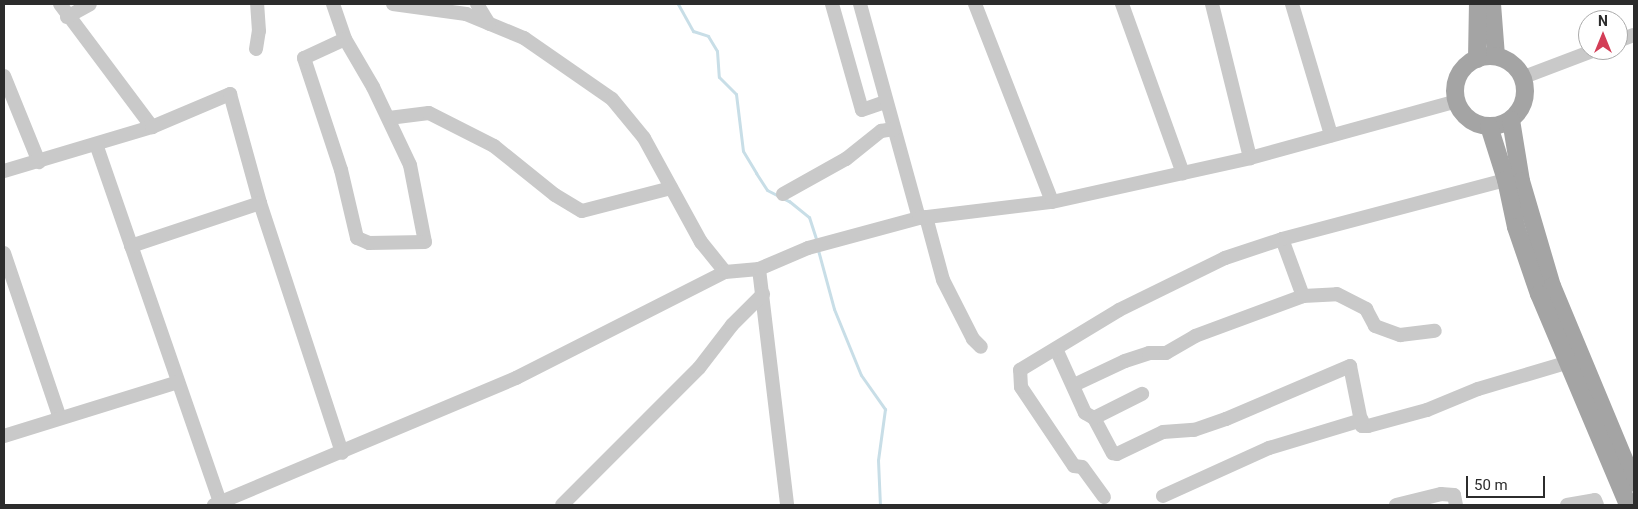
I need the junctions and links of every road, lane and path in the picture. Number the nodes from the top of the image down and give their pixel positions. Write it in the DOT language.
graph roads {
  1 [pos="60,4"];
  2 [pos="90,4"];
  3 [pos="257,4"];
  4 [pos="333,4"];
  5 [pos="396,4"];
  6 [pos="477,4"];
  7 [pos="832,4"];
  8 [pos="860,4"];
  9 [pos="975,4"];
  10 [pos="1122,4"];
  11 [pos="1214,4"];
  12 [pos="1292,4"];
  13 [pos="1478,4"];
  14 [pos="1492,4"];
  15 [pos="67,17"];
  16 [pos="489,24"];
  17 [pos="345,39"];
  18 [pos="256,49"];
  19 [pos="1496,56"];
  20 [pos="1578,56"];
  21 [pos="1476,58"];
  22 [pos="4,76"];
  23 [pos="1524,77"];
  24 [pos="1457,101"];
  25 [pos="885,102"];
  26 [pos="389,118"];
  27 [pos="1511,120"];
  28 [pos="1489,126"];
  29 [pos="152,127"];
  30 [pos="894,129"];
  31 [pos="1331,135"];
  32 [pos="96,144"];
  33 [pos="1250,158"];
  34 [pos="39,162"];
  35 [pos="4,172"];
  36 [pos="1183,173"];
  37 [pos="1506,180"];
  38 [pos="671,188"];
  39 [pos="783,194"];
  40 [pos="1052,202"];
  41 [pos="260,203"];
  42 [pos="923,217"];
  43 [pos="1282,239"];
  44 [pos="131,246"];
  45 [pos="4,253"];
  46 [pos="760,269"];
  47 [pos="725,272"];
  48 [pos="762,294"];
  49 [pos="1303,296"];
  50 [pos="1435,331"];
  51 [pos="981,347"];
  52 [pos="1056,348"];
  53 [pos="1569,362"];
  54 [pos="178,382"];
  55 [pos="1074,385"];
  56 [pos="1142,394"];
  57 [pos="60,418"];
  58 [pos="1094,418"];
  59 [pos="1362,420"];
  60 [pos="4,436"];
  61 [pos="342,453"];
  62 [pos="1634,483"];
  63 [pos="1163,496"];
  64 [pos="1104,497"];
  65 [pos="217,504"];
  66 [pos="562,505"];
  67 [pos="787,505"];
  68 [pos="1396,505"];
  69 [pos="1456,505"];
  70 [pos="1567,505"];
  71 [pos="1597,505"];
  72 [pos="1628,505"];
  1 -- 15 [label="street"];
  2 -- 15 [label="street"];
  3 -- 18 [label="street"];
  4 -- 17 [label="street"];
  5 -- 16 [label="street"];
  6 -- 16 [label="street"];
  7 -- 25 [label="street"];
  8 -- 25 [label="street"];
  9 -- 40 [label="street"];
  10 -- 36 [label="street"];
  11 -- 33 [label="street"];
  12 -- 31 [label="street"];
  13 -- 21 [label="main road"];
  14 -- 19 [label="main road"];
  15 -- 29 [label="street"];
  16 -- 38 [label="street"];
  17 -- 26 [label="street"];
  17 -- 26 [label="street"];
  19 -- 21 [label="main road"];
  19 -- 23 [label="main road"];
  20 -- 23 [label="street"];
  21 -- 24 [label="main road"];
  22 -- 34 [label="street"];
  23 -- 27 [label="main road"];
  24 -- 28 [label="main road"];
  24 -- 31 [label="street"];
  25 -- 30 [label="street"];
  26 -- 38 [label="street"];
  27 -- 28 [label="main road"];
  27 -- 62 [label="main road"];
  28 -- 37 [label="main road"];
  29 -- 32 [label="street"];
  29 -- 41 [label="street"];
  30 -- 39 [label="street"];
  30 -- 42 [label="street"];
  31 -- 33 [label="street"];
  32 -- 34 [label="street"];
  32 -- 44 [label="street"];
  33 -- 36 [label="street"];
  34 -- 35 [label="street"];
  36 -- 40 [label="street"];
  37 -- 43 [label="street"];
  37 -- 53 [label="main road"];
  38 -- 47 [label="street"];
  40 -- 42 [label="street"];
  41 -- 44 [label="street"];
  41 -- 61 [label="street"];
  42 -- 46 [label="street"];
  42 -- 51 [label="street"];
  43 -- 49 [label="street"];
  43 -- 52 [label="street"];
  44 -- 54 [label="street"];
  45 -- 57 [label="street"];
  46 -- 47 [label="street"];
  46 -- 48 [label="street"];
  47 -- 61 [label="street"];
  48 -- 66 [label="street"];
  48 -- 67 [label="street"];
  49 -- 50 [label="street"];
  49 -- 55 [label="street"];
  52 -- 55 [label="street"];
  52 -- 64 [label="street"];
  53 -- 59 [label="street"];
  53 -- 72 [label="main road"];
  54 -- 57 [label="street"];
  54 -- 65 [label="street"];
  55 -- 58 [label="street"];
  56 -- 58 [label="street"];
  57 -- 60 [label="street"];
  58 -- 59 [label="street"];
  59 -- 63 [label="street"];
  61 -- 65 [label="street"];
  68 -- 69 [label="street"];
  70 -- 71 [label="street"];
}
